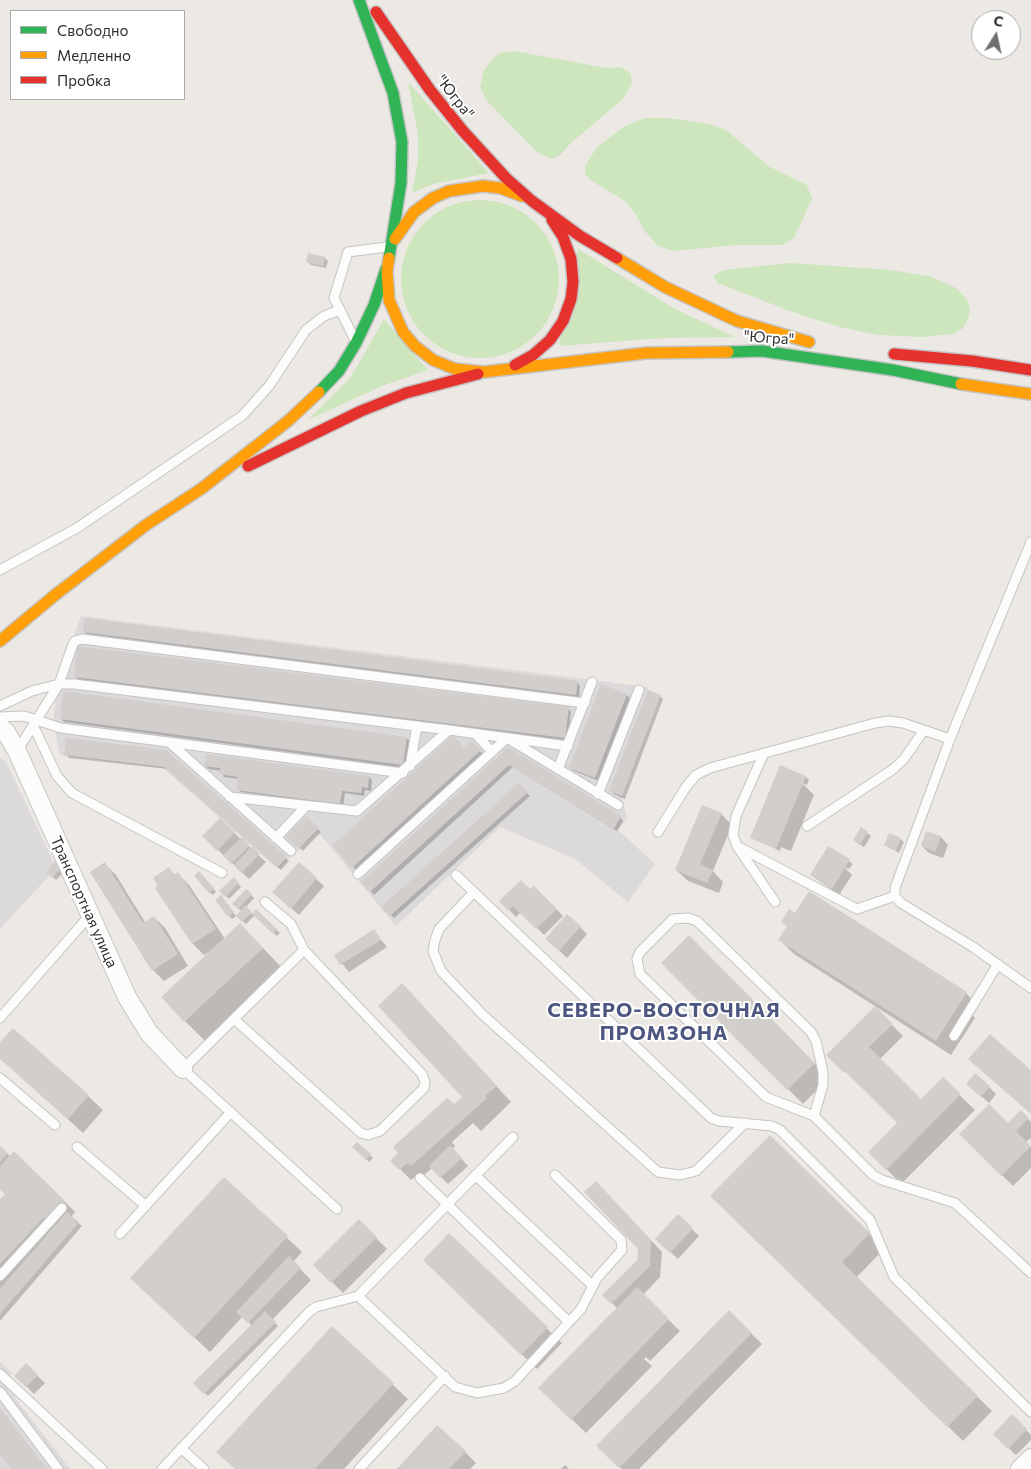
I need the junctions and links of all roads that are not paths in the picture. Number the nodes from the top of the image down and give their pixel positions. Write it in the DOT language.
graph roads {
  1 [pos="359,0"];
  2 [pos="369,0"];
  3 [pos="535,204"];
  4 [pos="392,246"];
  5 [pos="387,265"];
  6 [pos="340,310"];
  7 [pos="356,343"];
  8 [pos="822,344"];
  9 [pos="878,352"];
  10 [pos="499,370"];
  11 [pos="1031,370"];
  12 [pos="1031,394"];
  13 [pos="201,489"];
  14 [pos="1031,542"];
  15 [pos="0,570"];
  16 [pos="0,642"];
  17 [pos="592,682"];
  18 [pos="59,684"];
  19 [pos="639,690"];
  20 [pos="585,702"];
  21 [pos="0,706"];
  22 [pos="0,717"];
  23 [pos="35,722"];
  24 [pos="417,726"];
  25 [pos="0,727"];
  26 [pos="449,730"];
  27 [pos="924,730"];
  28 [pos="476,734"];
  29 [pos="507,738"];
  30 [pos="950,739"];
  31 [pos="169,742"];
  32 [pos="568,746"];
  33 [pos="17,752"];
  34 [pos="492,752"];
  35 [pos="764,754"];
  36 [pos="410,766"];
  37 [pos="558,769"];
  38 [pos="403,773"];
  39 [pos="598,794"];
  40 [pos="230,796"];
  41 [pos="618,805"];
  42 [pos="306,806"];
  43 [pos="807,826"];
  44 [pos="658,832"];
  45 [pos="276,838"];
  46 [pos="737,846"];
  47 [pos="291,851"];
  48 [pos="222,874"];
  49 [pos="358,874"];
  50 [pos="456,875"];
  51 [pos="474,892"];
  52 [pos="895,896"];
  53 [pos="266,902"];
  54 [pos="775,902"];
  55 [pos="90,915"];
  56 [pos="304,950"];
  57 [pos="998,964"];
  58 [pos="1031,988"];
  59 [pos="0,1018"];
  60 [pos="234,1019"];
  61 [pos="954,1036"];
  62 [pos="183,1069"];
  63 [pos="0,1078"];
  64 [pos="231,1112"];
  65 [pos="814,1116"];
  66 [pos="745,1123"];
  67 [pos="55,1125"];
  68 [pos="513,1136"];
  69 [pos="77,1147"];
  70 [pos="476,1175"];
  71 [pos="555,1175"];
  72 [pos="420,1178"];
  73 [pos="447,1204"];
  74 [pos="146,1206"];
  75 [pos="62,1208"];
  76 [pos="337,1209"];
  77 [pos="120,1234"];
  78 [pos="1031,1273"];
  79 [pos="0,1276"];
  80 [pos="593,1286"];
  81 [pos="358,1296"];
  82 [pos="569,1322"];
  83 [pos="0,1374"];
  84 [pos="445,1376"];
  85 [pos="0,1392"];
  86 [pos="1031,1412"];
  87 [pos="181,1448"];
  88 [pos="1031,1458"];
  89 [pos="58,1469"];
  90 [pos="102,1469"];
  91 [pos="162,1469"];
  92 [pos="204,1469"];
  93 [pos="359,1469"];
  94 [pos="1020,1469"];
  1 -- 4 [label="main road, \"Югра\""];
  2 -- 3 [label="main road, \"Югра\""];
  3 -- 4 [label="main road, \"Югра\""];
  3 -- 8 [label="main road, \"Югра\""];
  3 -- 10 [label="main road, \"Югра\""];
  4 -- 5 [label="main road, \"Югра\""];
  4 -- 6 [label="lane"];
  5 -- 7 [label="main road"];
  5 -- 10 [label="main road, \"Югра\""];
  6 -- 7 [label="lane"];
  6 -- 15 [label="lane"];
  7 -- 13 [label="main road"];
  9 -- 11 [label="main road"];
  10 -- 12 [label="main road, \"Югра\""];
  10 -- 13 [label="main road"];
  13 -- 16 [label="main road"];
  14 -- 30 [label="lane"];
  17 -- 20 [label="lane"];
  18 -- 20 [label="lane"];
  18 -- 21 [label="lane"];
  18 -- 23 [label="lane"];
  18 -- 24 [label="lane"];
  19 -- 39 [label="lane"];
  20 -- 32 [label="lane"];
  22 -- 23 [label="lane"];
  23 -- 31 [label="lane"];
  23 -- 33 [label="lane"];
  23 -- 48 [label="lane"];
  24 -- 26 [label="lane"];
  24 -- 36 [label="lane"];
  25 -- 33 [label="street, Транспортная улица"];
  26 -- 28 [label="lane"];
  26 -- 36 [label="lane"];
  27 -- 30 [label="lane"];
  27 -- 35 [label="lane"];
  27 -- 43 [label="lane"];
  28 -- 29 [label="lane"];
  28 -- 34 [label="lane"];
  29 -- 32 [label="lane"];
  29 -- 34 [label="lane"];
  29 -- 37 [label="lane"];
  30 -- 52 [label="lane"];
  31 -- 38 [label="lane"];
  31 -- 40 [label="lane"];
  32 -- 37 [label="lane"];
  33 -- 55 [label="street, Транспортная улица"];
  34 -- 49 [label="lane"];
  35 -- 44 [label="lane"];
  35 -- 46 [label="lane"];
  36 -- 38 [label="lane"];
  37 -- 39 [label="lane"];
  38 -- 42 [label="lane"];
  39 -- 41 [label="lane"];
  40 -- 42 [label="lane"];
  40 -- 45 [label="lane"];
  42 -- 45 [label="lane"];
  45 -- 47 [label="lane"];
  46 -- 52 [label="lane"];
  46 -- 54 [label="lane"];
  50 -- 51 [label="lane"];
  51 -- 66 [label="lane"];
  51 -- 66 [label="lane"];
  52 -- 57 [label="lane"];
  53 -- 56 [label="lane"];
  55 -- 59 [label="lane"];
  55 -- 62 [label="street, Транспортная улица"];
  56 -- 60 [label="lane"];
  56 -- 60 [label="lane"];
  57 -- 58 [label="lane"];
  57 -- 61 [label="lane"];
  60 -- 62 [label="lane"];
  62 -- 64 [label="lane"];
  63 -- 67 [label="lane"];
  64 -- 74 [label="lane"];
  64 -- 76 [label="lane"];
  65 -- 65 [label="lane"];
  65 -- 78 [label="lane"];
  66 -- 86 [label="lane"];
  68 -- 70 [label="lane"];
  69 -- 74 [label="lane"];
  70 -- 73 [label="lane"];
  70 -- 80 [label="lane"];
  71 -- 80 [label="lane"];
  72 -- 73 [label="lane"];
  73 -- 81 [label="lane"];
  73 -- 82 [label="lane"];
  74 -- 77 [label="lane"];
  75 -- 79 [label="lane"];
  80 -- 82 [label="lane"];
  81 -- 84 [label="lane"];
  81 -- 87 [label="lane"];
  82 -- 84 [label="lane"];
  83 -- 90 [label="lane"];
  84 -- 93 [label="lane"];
  85 -- 89 [label="lane"];
  87 -- 91 [label="lane"];
  87 -- 92 [label="lane"];
  88 -- 94 [label="street"];
}
